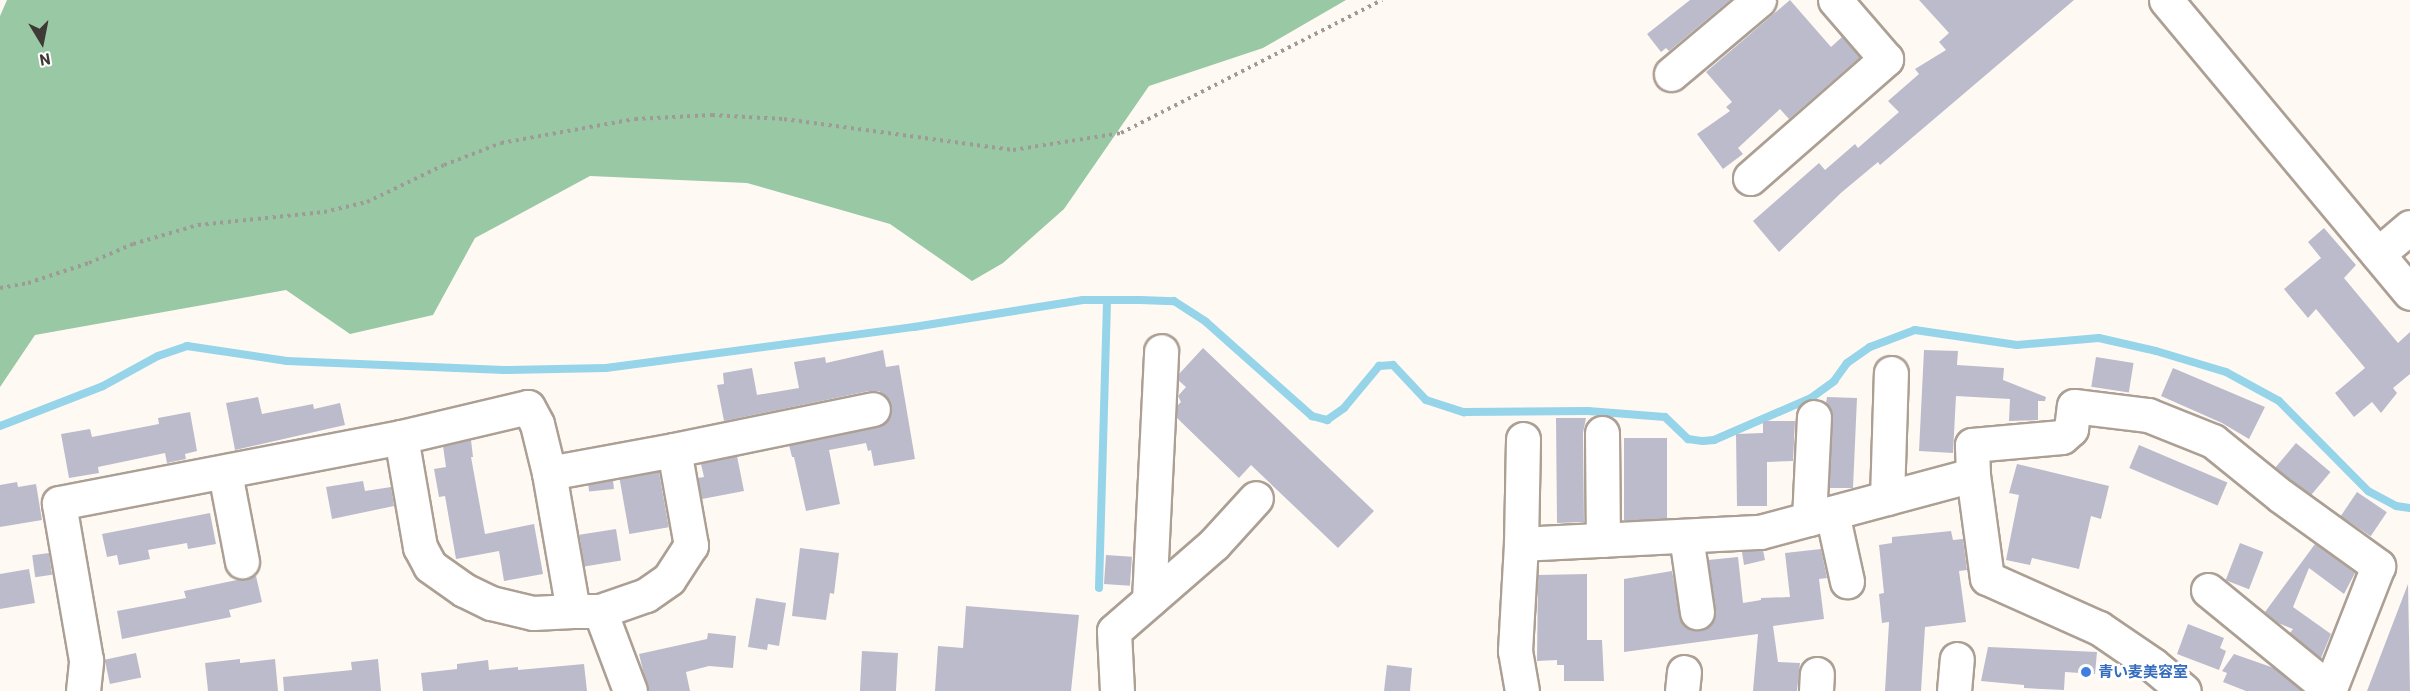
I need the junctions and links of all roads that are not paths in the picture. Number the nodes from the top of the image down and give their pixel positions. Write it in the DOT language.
graph roads {
  1 [pos="1759,0"];
  2 [pos="2166,0"];
  3 [pos="1849,5"];
  4 [pos="1671,74"];
  5 [pos="1750,178"];
  6 [pos="2410,227"];
  7 [pos="2378,254"];
  8 [pos="2410,293"];
  9 [pos="1161,351"];
  10 [pos="1891,373"];
  11 [pos="873,409"];
  12 [pos="1814,417"];
  13 [pos="1602,433"];
  14 [pos="401,437"];
  15 [pos="1523,439"];
  16 [pos="674,450"];
  17 [pos="225,472"];
  18 [pos="549,473"];
  19 [pos="1973,475"];
  20 [pos="1256,498"];
  21 [pos="1887,498"];
  22 [pos="1820,516"];
  23 [pos="1686,536"];
  24 [pos="1603,540"];
  25 [pos="1521,544"];
  26 [pos="242,561"];
  27 [pos="1847,581"];
  28 [pos="2208,590"];
  29 [pos="1149,600"];
  30 [pos="587,611"];
  31 [pos="1697,612"];
  32 [pos="1957,658"];
  33 [pos="83,691"];
  34 [pos="630,691"];
  35 [pos="1117,691"];
  36 [pos="1522,691"];
  37 [pos="1954,691"];
  38 [pos="2184,691"];
  39 [pos="2330,691"];
  1 -- 4 [label="street"];
  2 -- 7 [label="street"];
  3 -- 5 [label="street"];
  6 -- 7 [label="street"];
  7 -- 8 [label="street"];
  9 -- 29 [label="street"];
  10 -- 21 [label="street"];
  11 -- 16 [label="street"];
  12 -- 22 [label="street"];
  13 -- 24 [label="street"];
  14 -- 17 [label="street"];
  14 -- 18 [label="street"];
  14 -- 30 [label="street"];
  15 -- 25 [label="street"];
  16 -- 18 [label="street"];
  16 -- 30 [label="street"];
  17 -- 26 [label="street"];
  17 -- 33 [label="street"];
  18 -- 30 [label="street"];
  19 -- 21 [label="street"];
  19 -- 38 [label="street"];
  19 -- 39 [label="street"];
  20 -- 29 [label="street"];
  21 -- 22 [label="street"];
  22 -- 23 [label="street"];
  22 -- 27 [label="street"];
  23 -- 24 [label="street"];
  23 -- 31 [label="street"];
  24 -- 25 [label="street"];
  25 -- 36 [label="street"];
  28 -- 39 [label="street"];
  29 -- 35 [label="street"];
  30 -- 34 [label="street"];
  32 -- 37 [label="street"];
}
